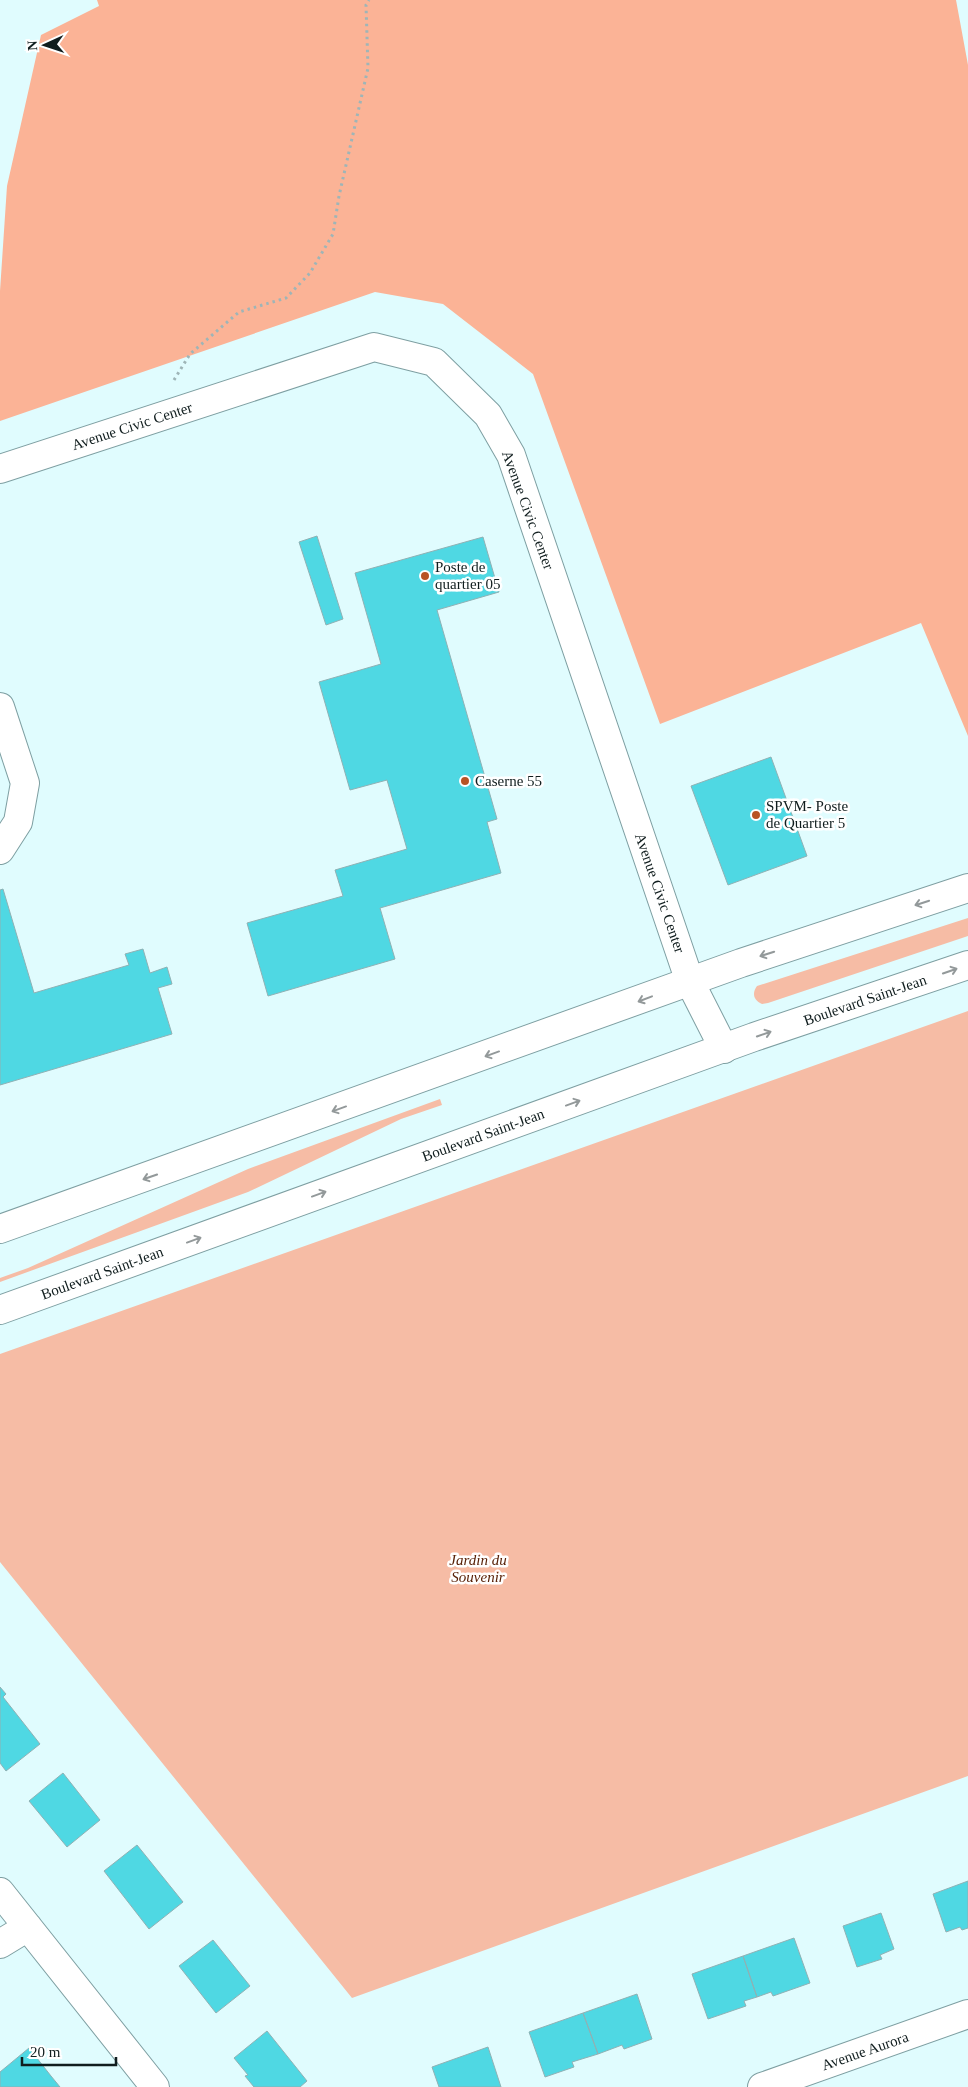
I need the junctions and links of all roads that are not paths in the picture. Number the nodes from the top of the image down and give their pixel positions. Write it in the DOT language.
graph roads {
  1 [pos="0,469"];
  2 [pos="0,706"];
  3 [pos="0,850"];
  4 [pos="968,888"];
  5 [pos="968,965"];
  6 [pos="690,982"];
  7 [pos="724,1049"];
  8 [pos="0,1229"];
  9 [pos="0,1310"];
  10 [pos="0,1892"];
  11 [pos="28,1927"];
  12 [pos="0,1944"];
  13 [pos="968,2014"];
  14 [pos="155,2087"];
  15 [pos="762,2087"];
  1 -- 6 [label="main road, Avenue Civic Center"];
  2 -- 3 [label="main road"];
  4 -- 6 [label="main road, one-way"];
  7 -- 5 [label="main road, Boulevard Saint-Jean, one-way"];
  6 -- 7 [label="main road, Avenue Civic Center"];
  6 -- 8 [label="main road, one-way"];
  9 -- 7 [label="main road, Boulevard Saint-Jean, one-way"];
  10 -- 11 [label="main road"];
  11 -- 12 [label="main road"];
  11 -- 14 [label="main road"];
  13 -- 15 [label="main road, Avenue Aurora"];
}
